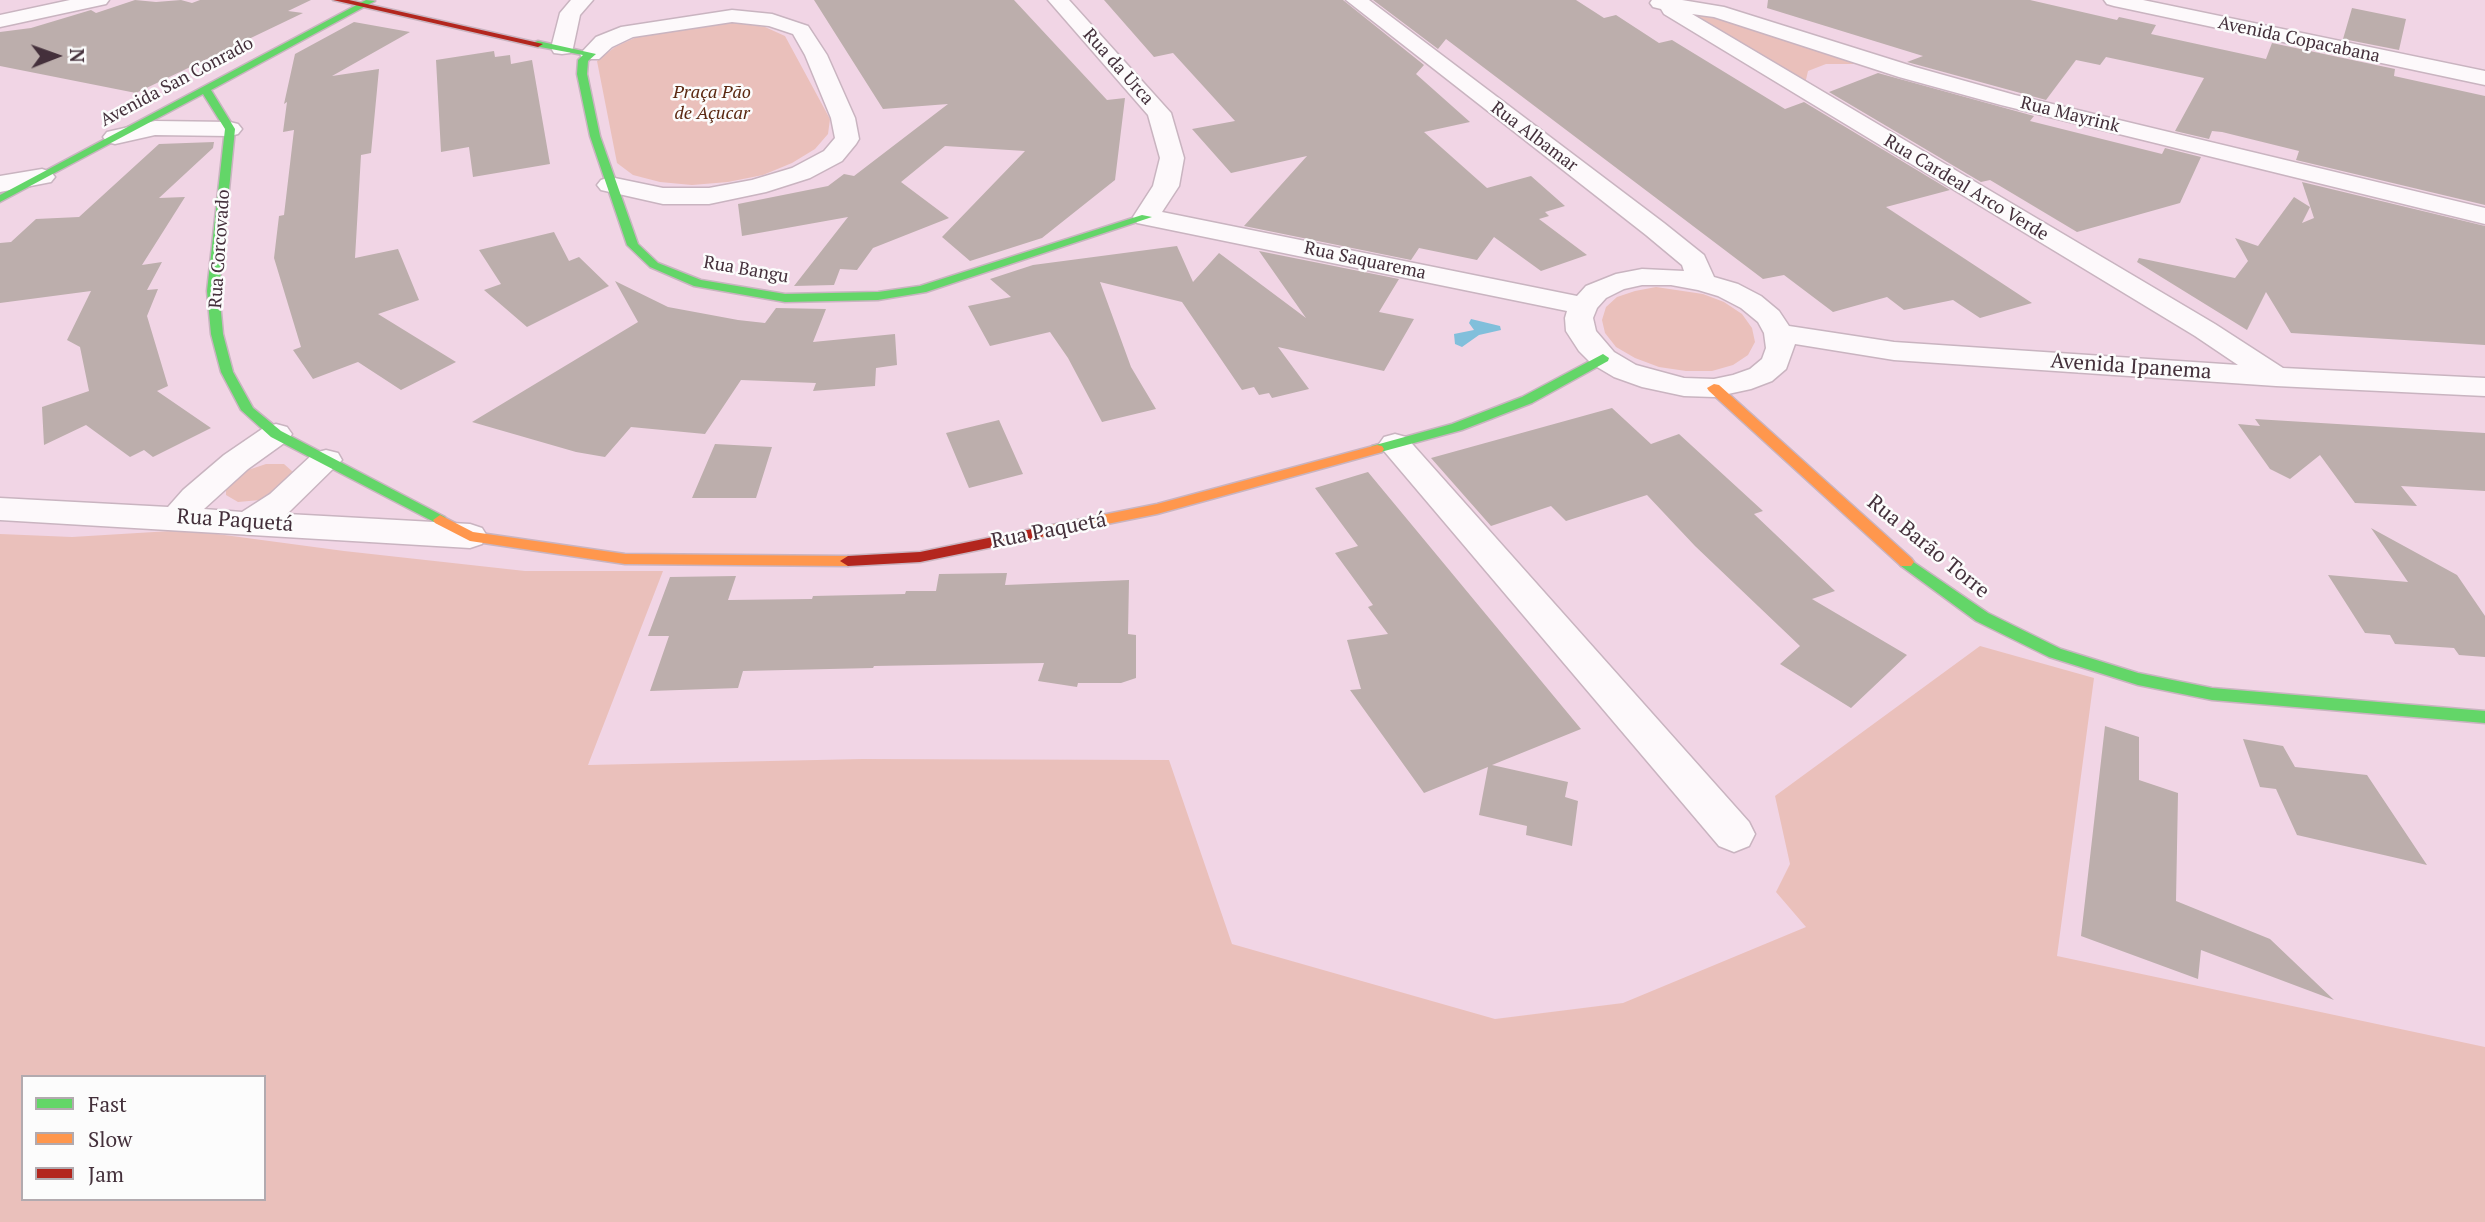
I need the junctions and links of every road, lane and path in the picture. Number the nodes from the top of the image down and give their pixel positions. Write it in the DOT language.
graph roads {
  1 [pos="99,0"];
  2 [pos="337,0"];
  3 [pos="583,0"];
  4 [pos="1058,0"];
  5 [pos="1356,0"];
  6 [pos="2114,0"];
  7 [pos="1658,1"];
  8 [pos="368,3"];
  9 [pos="0,21"];
  10 [pos="562,48"];
  11 [pos="590,54"];
  12 [pos="1894,68"];
  13 [pos="2485,78"];
  14 [pos="205,89"];
  15 [pos="1814,97"];
  16 [pos="230,129"];
  17 [pos="115,137"];
  18 [pos="41,177"];
  19 [pos="0,184"];
  20 [pos="610,185"];
  21 [pos="0,199"];
  22 [pos="2485,216"];
  23 [pos="1146,217"];
  24 [pos="1702,282"];
  25 [pos="1583,306"];
  26 [pos="1779,333"];
  27 [pos="1603,358"];
  28 [pos="2276,377"];
  29 [pos="2485,387"];
  30 [pos="1714,388"];
  31 [pos="276,434"];
  32 [pos="1395,444"];
  33 [pos="326,460"];
  34 [pos="0,509"];
  35 [pos="179,517"];
  36 [pos="250,522"];
  37 [pos="470,536"];
  38 [pos="2485,717"];
  39 [pos="1734,834"];
  1 -- 9 [label="street"];
  2 -- 8 [label="street"];
  3 -- 10 [label="street"];
  4 -- 23 [label="street, Rua da Urca"];
  5 -- 24 [label="street, Rua Albamar"];
  6 -- 13 [label="street, Avenida Copacabana"];
  7 -- 12 [label="street, Rua Mayrink"];
  7 -- 15 [label="street, Rua Cardeal Arco Verde"];
  8 -- 10 [label="street"];
  8 -- 14 [label="street, Avenida San Conrado"];
  10 -- 11 [label="street"];
  11 -- 20 [label="street, Rua Bangu"];
  11 -- 20 [label="street"];
  12 -- 15 [label="street"];
  12 -- 22 [label="street, Rua Mayrink"];
  14 -- 16 [label="street"];
  14 -- 17 [label="street, Avenida San Conrado"];
  15 -- 28 [label="street, Rua Cardeal Arco Verde"];
  16 -- 17 [label="street"];
  16 -- 31 [label="street, Rua Corcovado"];
  17 -- 18 [label="street, Avenida San Conrado"];
  18 -- 19 [label="street"];
  18 -- 21 [label="street, Avenida San Conrado"];
  20 -- 23 [label="street, Rua Bangu"];
  23 -- 25 [label="street, Rua Saquarema"];
  24 -- 25 [label="street"];
  24 -- 26 [label="street"];
  25 -- 27 [label="street"];
  26 -- 28 [label="street, Avenida Ipanema"];
  26 -- 30 [label="street"];
  27 -- 30 [label="street"];
  27 -- 32 [label="street, Rua Paquetá"];
  28 -- 29 [label="street, Avenida Ipanema"];
  30 -- 38 [label="street, Rua Barão Torre"];
  31 -- 33 [label="street, Rua Paquetá"];
  31 -- 35 [label="street"];
  32 -- 37 [label="street, Rua Paquetá"];
  32 -- 39 [label="street"];
  33 -- 36 [label="street"];
  33 -- 37 [label="street, Rua Paquetá"];
  34 -- 35 [label="street, Rua Paquetá"];
  35 -- 36 [label="street, Rua Paquetá"];
  36 -- 37 [label="street, Rua Paquetá"];
}
